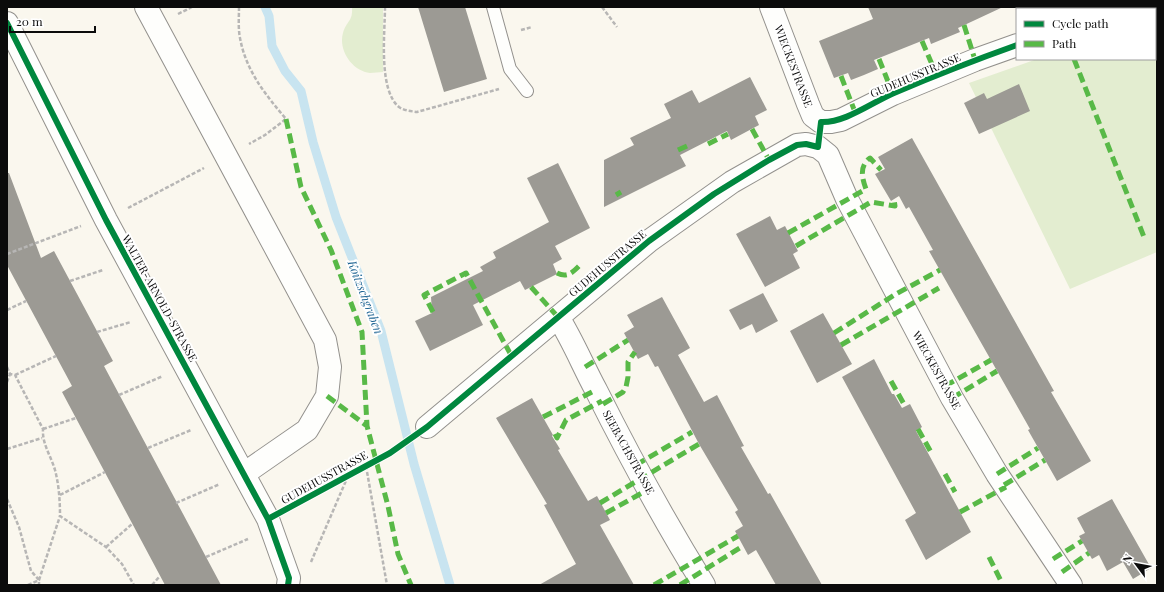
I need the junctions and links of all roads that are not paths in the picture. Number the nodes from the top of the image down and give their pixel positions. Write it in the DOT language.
graph roads {
  1 [pos="146,7"];
  2 [pos="493,7"];
  3 [pos="772,7"];
  4 [pos="7,23"];
  5 [pos="1016,45"];
  6 [pos="527,91"];
  7 [pos="821,122"];
  8 [pos="818,147"];
  9 [pos="558,317"];
  10 [pos="427,427"];
  11 [pos="245,473"];
  12 [pos="288,582"];
  13 [pos="704,585"];
  14 [pos="1071,585"];
  1 -- 11 [label="street"];
  2 -- 6 [label="lane"];
  3 -- 7 [label="street, WIECKESTRASSE"];
  4 -- 11 [label="street, WALTER-ARNOLD-STRASSE"];
  5 -- 7 [label="street, GUDEHUSSTRASSE"];
  8 -- 9 [label="street, GUDEHUSSTRASSE"];
  8 -- 14 [label="street, WIECKESTRASSE"];
  9 -- 10 [label="street, GUDEHUSSTRASSE"];
  9 -- 13 [label="street, SEEBACHSTRASSE"];
  11 -- 12 [label="street, WALTER-ARNOLD-STRASSE"];
}
